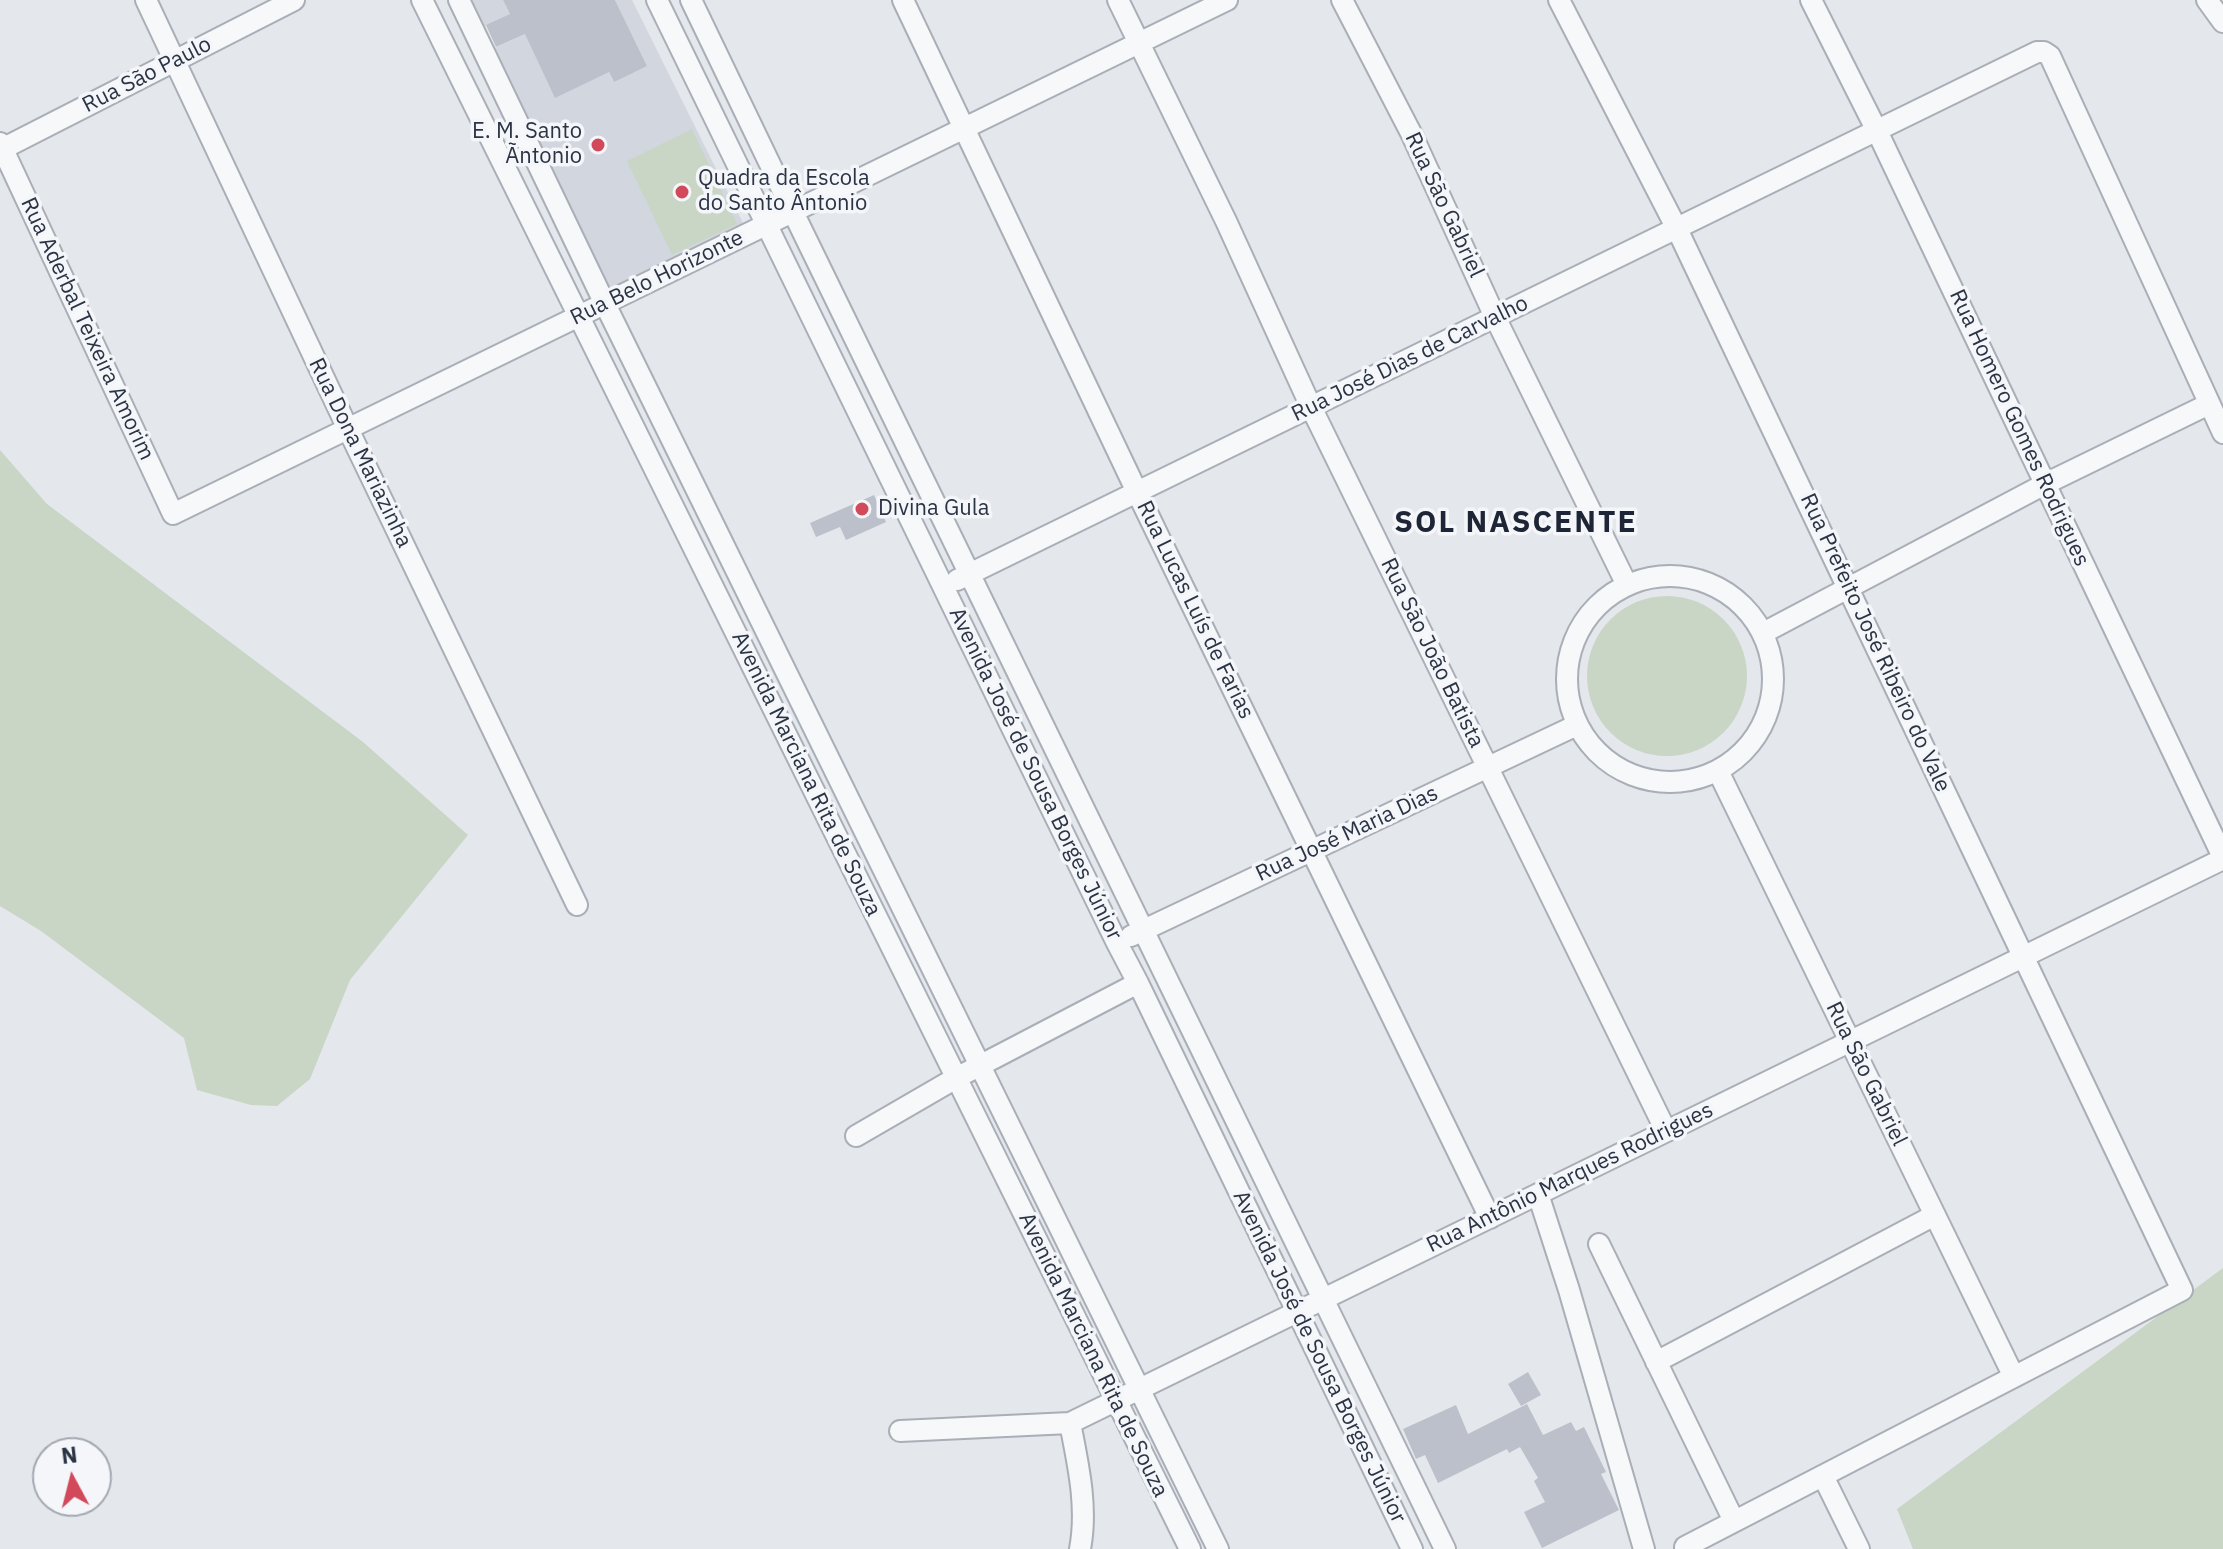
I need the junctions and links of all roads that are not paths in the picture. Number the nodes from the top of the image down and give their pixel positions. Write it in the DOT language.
graph roads {
  1 [pos="146,0"];
  2 [pos="294,0"];
  3 [pos="422,0"];
  4 [pos="459,0"];
  5 [pos="657,0"];
  6 [pos="691,0"];
  7 [pos="903,0"];
  8 [pos="1118,0"];
  9 [pos="1227,0"];
  10 [pos="1342,0"];
  11 [pos="1559,0"];
  12 [pos="1811,0"];
  13 [pos="2207,0"];
  14 [pos="2223,22"];
  15 [pos="1139,43"];
  16 [pos="176,60"];
  17 [pos="966,128"];
  18 [pos="1877,131"];
  19 [pos="1,147"];
  20 [pos="547,183"];
  21 [pos="520,199"];
  22 [pos="793,212"];
  23 [pos="767,225"];
  24 [pos="1677,229"];
  25 [pos="605,304"];
  26 [pos="579,317"];
  27 [pos="1495,317"];
  28 [pos="2209,404"];
  29 [pos="1311,407"];
  30 [pos="348,429"];
  31 [pos="2223,433"];
  32 [pos="2045,484"];
  33 [pos="1137,492"];
  34 [pos="173,514"];
  35 [pos="969,574"];
  36 [pos="1627,585"];
  37 [pos="943,587"];
  38 [pos="1849,588"];
  39 [pos="1763,633"];
  40 [pos="1577,725"];
  41 [pos="1488,767"];
  42 [pos="1718,771"];
  43 [pos="1311,851"];
  44 [pos="2223,858"];
  45 [pos="577,905"];
  46 [pos="1143,931"];
  47 [pos="1117,943"];
  48 [pos="2024,956"];
  49 [pos="1138,983"];
  50 [pos="1850,1041"];
  51 [pos="980,1066"];
  52 [pos="956,1078"];
  53 [pos="1666,1131"];
  54 [pos="856,1136"];
  55 [pos="1538,1194"];
  56 [pos="1935,1215"];
  57 [pos="1490,1218"];
  58 [pos="1599,1244"];
  59 [pos="1323,1299"];
  60 [pos="1296,1312"];
  61 [pos="1656,1362"];
  62 [pos="2014,1377"];
  63 [pos="1139,1389"];
  64 [pos="1116,1400"];
  65 [pos="1070,1423"];
  66 [pos="900,1431"];
  67 [pos="1823,1476"];
  68 [pos="1734,1521"];
  69 [pos="1080,1549"];
  70 [pos="1190,1549"];
  71 [pos="1218,1549"];
  72 [pos="1412,1549"];
  73 [pos="1445,1549"];
  74 [pos="1644,1549"];
  75 [pos="1686,1549"];
  76 [pos="1859,1549"];
  1 -- 16 [label="street, Rua Dona Mariazinha"];
  2 -- 16 [label="street, Rua São Paulo"];
  3 -- 21 [label="street, Avenida Marciana Rita de Souza"];
  4 -- 20 [label="street, Avenida Marciana Rita de Souza"];
  5 -- 23 [label="street, Avenida José de Sousa Borges Júnior"];
  6 -- 22 [label="street, Avenida José de Sousa Borges Júnior"];
  7 -- 17 [label="street, Rua Lucas Luís de Farias"];
  8 -- 15 [label="street, Rua São João Batista"];
  9 -- 15 [label="street, Rua Belo Horizonte"];
  10 -- 27 [label="street, Rua São Gabriel"];
  11 -- 24 [label="street, Rua Prefeito José Ribeiro do Vale"];
  12 -- 18 [label="street, Rua Homero Gomes Rodrigues"];
  13 -- 14 [label="street"];
  15 -- 17 [label="street, Rua Belo Horizonte"];
  15 -- 29 [label="street, Rua São João Batista"];
  16 -- 19 [label="street, Rua São Paulo"];
  16 -- 30 [label="street, Rua Dona Mariazinha"];
  17 -- 22 [label="street, Rua Belo Horizonte"];
  17 -- 33 [label="street, Rua Lucas Luís de Farias"];
  18 -- 24 [label="street, Rua José Dias de Carvalho"];
  18 -- 28 [label="street, Rua José Dias de Carvalho"];
  18 -- 32 [label="street, Rua Homero Gomes Rodrigues"];
  19 -- 34 [label="street, Rua Aderbal Teixeira Amorim"];
  20 -- 21 [label="street"];
  20 -- 25 [label="street, Avenida Marciana Rita de Souza"];
  21 -- 26 [label="street, Avenida Marciana Rita de Souza"];
  22 -- 23 [label="street, Rua Belo Horizonte"];
  22 -- 35 [label="street, Avenida José de Sousa Borges Júnior"];
  23 -- 25 [label="street, Rua Belo Horizonte"];
  23 -- 37 [label="street, Avenida José de Sousa Borges Júnior"];
  24 -- 27 [label="street, Rua José Dias de Carvalho"];
  24 -- 38 [label="street, Rua Prefeito José Ribeiro do Vale"];
  25 -- 26 [label="street, Rua Belo Horizonte"];
  25 -- 51 [label="street, Avenida Marciana Rita de Souza"];
  26 -- 30 [label="street, Rua Belo Horizonte"];
  26 -- 52 [label="street, Avenida Marciana Rita de Souza"];
  27 -- 29 [label="street, Rua José Dias de Carvalho"];
  27 -- 36 [label="street, Rua São Gabriel"];
  28 -- 31 [label="street, Rua José Dias de Carvalho"];
  28 -- 32 [label="street"];
  29 -- 33 [label="street, Rua José Dias de Carvalho"];
  29 -- 41 [label="street, Rua São João Batista"];
  30 -- 34 [label="street, Rua Belo Horizonte"];
  30 -- 45 [label="street, Rua Dona Mariazinha"];
  32 -- 38 [label="street"];
  32 -- 44 [label="street, Rua Homero Gomes Rodrigues"];
  33 -- 35 [label="street, Rua José Dias de Carvalho"];
  33 -- 43 [label="street, Rua Lucas Luís de Farias"];
  35 -- 37 [label="street, Rua José Dias de Carvalho"];
  35 -- 46 [label="street, Avenida José de Sousa Borges Júnior"];
  36 -- 39 [label="street"];
  36 -- 40 [label="street"];
  37 -- 47 [label="street, Avenida José de Sousa Borges Júnior"];
  38 -- 39 [label="street"];
  38 -- 48 [label="street, Rua Prefeito José Ribeiro do Vale"];
  39 -- 42 [label="street"];
  40 -- 41 [label="street, Rua José Maria Dias"];
  40 -- 42 [label="street"];
  41 -- 43 [label="street, Rua José Maria Dias"];
  41 -- 53 [label="street, Rua São João Batista"];
  42 -- 50 [label="street, Rua São Gabriel"];
  43 -- 46 [label="street, Rua José Maria Dias"];
  43 -- 57 [label="street, Rua Lucas Luís de Farias"];
  44 -- 48 [label="street, Rua Antônio Marques Rodrigues"];
  46 -- 47 [label="street, Rua José Maria Dias"];
  46 -- 59 [label="street, Avenida José de Sousa Borges Júnior"];
  47 -- 49 [label="street, Avenida José de Sousa Borges Júnior"];
  48 -- 50 [label="street, Rua Antônio Marques Rodrigues"];
  48 -- 62 [label="street, Rua Prefeito José Ribeiro do Vale"];
  49 -- 51 [label="street"];
  49 -- 60 [label="street, Avenida José de Sousa Borges Júnior"];
  50 -- 53 [label="street, Rua Antônio Marques Rodrigues"];
  50 -- 56 [label="street, Rua São Gabriel"];
  51 -- 52 [label="street"];
  51 -- 63 [label="street, Avenida Marciana Rita de Souza"];
  52 -- 54 [label="street"];
  52 -- 64 [label="street, Avenida Marciana Rita de Souza"];
  53 -- 55 [label="street, Rua Antônio Marques Rodrigues"];
  55 -- 57 [label="street, Rua Antônio Marques Rodrigues"];
  55 -- 74 [label="street"];
  56 -- 61 [label="street"];
  56 -- 62 [label="street, Rua São Gabriel"];
  57 -- 59 [label="street, Rua Antônio Marques Rodrigues"];
  58 -- 61 [label="street"];
  59 -- 60 [label="street, Rua Antônio Marques Rodrigues"];
  59 -- 73 [label="street, Avenida José de Sousa Borges Júnior"];
  60 -- 63 [label="street, Rua Antônio Marques Rodrigues"];
  60 -- 72 [label="street, Avenida José de Sousa Borges Júnior"];
  61 -- 68 [label="street"];
  62 -- 67 [label="street"];
  63 -- 64 [label="street, Rua Antônio Marques Rodrigues"];
  63 -- 71 [label="street, Avenida Marciana Rita de Souza"];
  64 -- 65 [label="street, Rua Antônio Marques Rodrigues"];
  64 -- 70 [label="street, Avenida Marciana Rita de Souza"];
  65 -- 66 [label="street, Rua Antônio Marques Rodrigues"];
  65 -- 69 [label="street"];
  67 -- 68 [label="street"];
  67 -- 76 [label="street"];
  68 -- 75 [label="street"];
}
